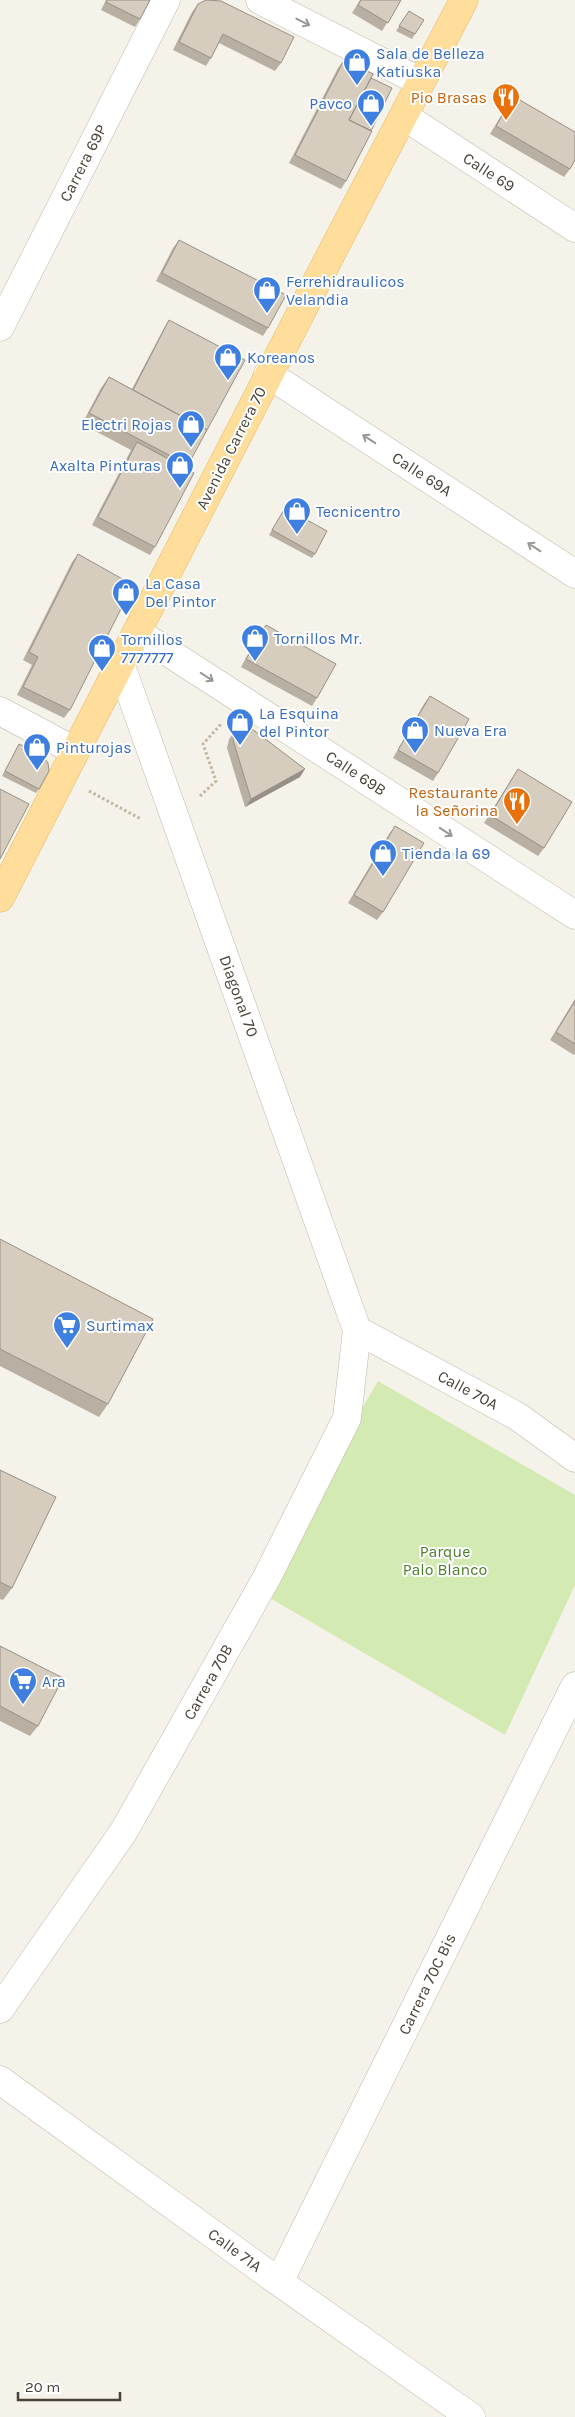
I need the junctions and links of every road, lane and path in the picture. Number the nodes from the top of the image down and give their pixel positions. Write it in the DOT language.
graph roads {
  1 [pos="166,0"];
  2 [pos="260,0"];
  3 [pos="464,0"];
  4 [pos="421,82"];
  5 [pos="404,116"];
  6 [pos="575,228"];
  7 [pos="0,327"];
  8 [pos="268,374"];
  9 [pos="575,574"];
  10 [pos="137,632"];
  11 [pos="120,663"];
  12 [pos="0,711"];
  13 [pos="75,751"];
  14 [pos="0,898"];
  15 [pos="575,915"];
  16 [pos="357,1330"];
  17 [pos="575,1458"];
  18 [pos="575,1686"];
  19 [pos="0,2009"];
  20 [pos="0,2080"];
  21 [pos="279,2282"];
  22 [pos="471,2417"];
  1 -- 7 [label="street, Carrera 69P"];
  2 -- 4 [label="street, one-way"];
  3 -- 4 [label="main road, Avenida Carrera 70"];
  4 -- 5 [label="main road, Avenida Carrera 70"];
  5 -- 6 [label="street, Calle 69"];
  5 -- 8 [label="main road, Avenida Carrera 70"];
  9 -- 8 [label="street, Calle 69A, one-way"];
  8 -- 10 [label="main road, Avenida Carrera 70"];
  10 -- 11 [label="main road, Avenida Carrera 70"];
  10 -- 15 [label="street, Calle 69B, one-way"];
  11 -- 13 [label="main road, Avenida Carrera 70"];
  11 -- 16 [label="street, Diagonal 70"];
  12 -- 13 [label="street"];
  13 -- 14 [label="main road, Avenida Carrera 70"];
  16 -- 17 [label="street, Calle 70A"];
  16 -- 19 [label="street, Carrera 70B"];
  18 -- 21 [label="street, Carrera 70C Bis"];
  20 -- 21 [label="street, Calle 71A"];
  21 -- 22 [label="street, Calle 71A"];
}
